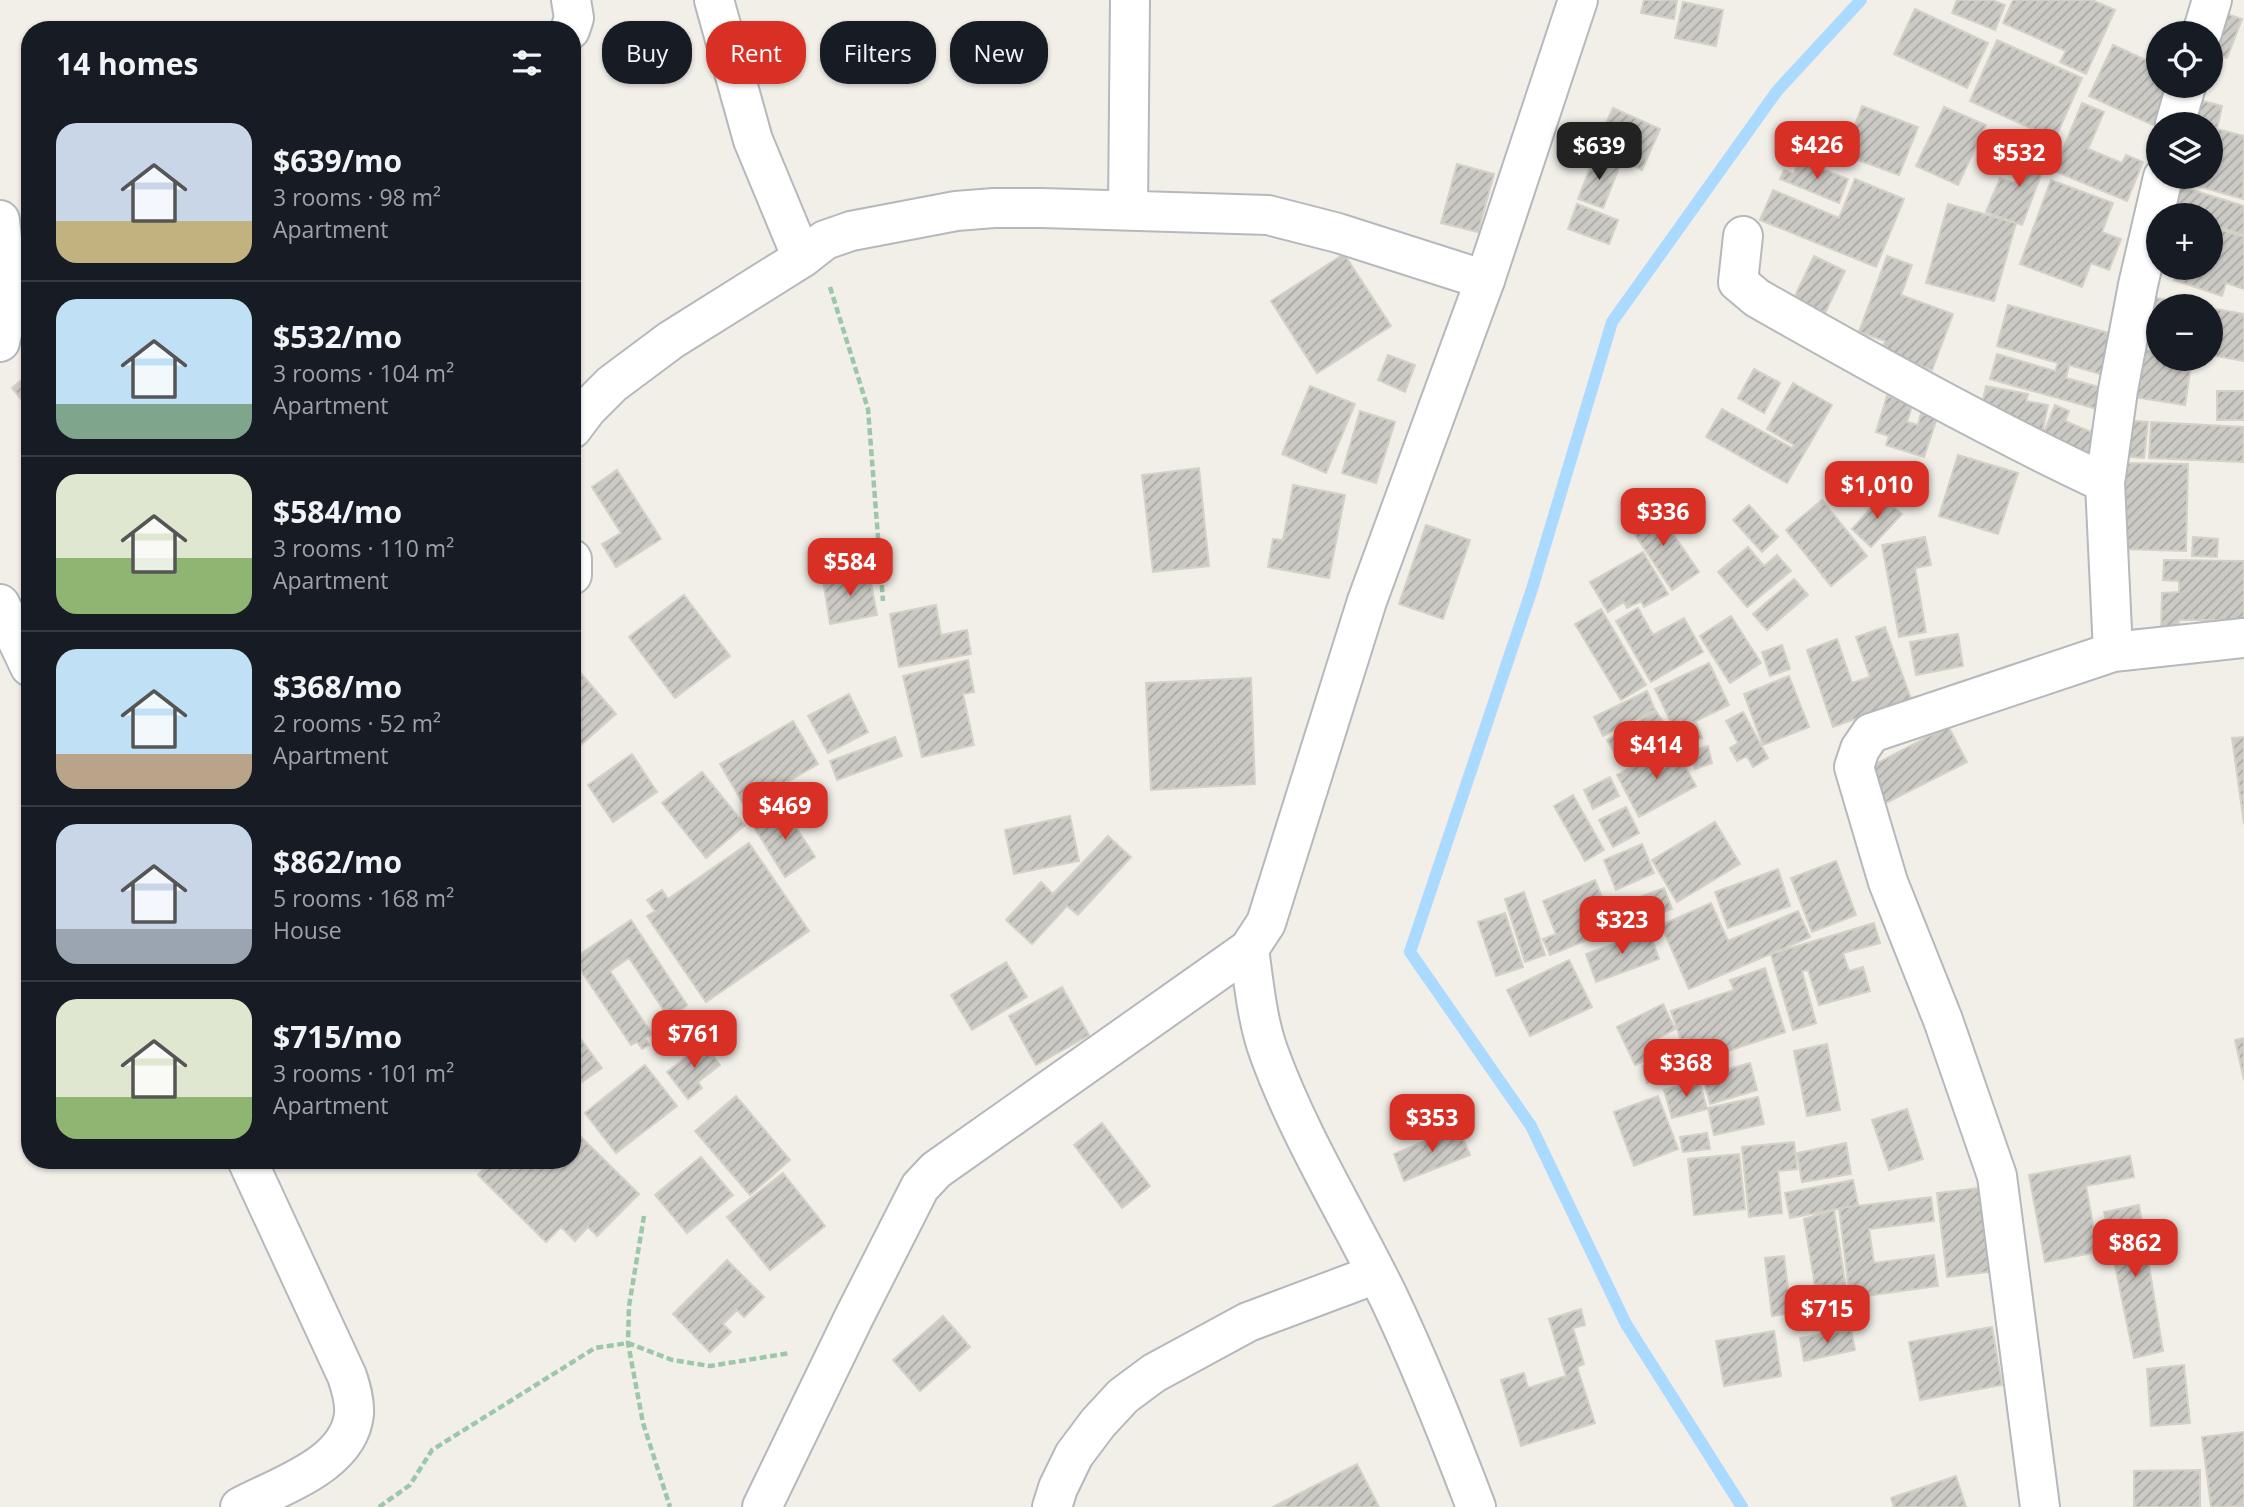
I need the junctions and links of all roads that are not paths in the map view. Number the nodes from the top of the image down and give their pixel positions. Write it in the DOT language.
graph roads {
  1 [pos="571,0"];
  2 [pos="714,0"];
  3 [pos="1130,0"];
  4 [pos="1578,0"];
  5 [pos="2212,0"];
  6 [pos="573,21"];
  7 [pos="2206,21"];
  8 [pos="2160,189"];
  9 [pos="1128,209"];
  10 [pos="0,220"];
  11 [pos="1743,236"];
  12 [pos="809,252"];
  13 [pos="1485,280"];
  14 [pos="11,329"];
  15 [pos="581,417"];
  16 [pos="2105,483"];
  17 [pos="0,604"];
  18 [pos="2244,638"];
  19 [pos="21,648"];
  20 [pos="2112,652"];
  21 [pos="1250,949"];
  22 [pos="251,1169"];
  23 [pos="1376,1274"];
  24 [pos="240,1507"];
  25 [pos="762,1507"];
  26 [pos="1052,1507"];
  27 [pos="1476,1507"];
  28 [pos="2040,1507"];
  1 -- 6 [label="street"];
  2 -- 12 [label="street"];
  3 -- 9 [label="street"];
  4 -- 13 [label="street"];
  5 -- 7 [label="street"];
  8 -- 16 [label="street"];
  9 -- 12 [label="street"];
  9 -- 13 [label="street"];
  10 -- 14 [label="street"];
  11 -- 16 [label="street"];
  12 -- 15 [label="street"];
  13 -- 21 [label="street"];
  16 -- 20 [label="street"];
  17 -- 19 [label="street"];
  18 -- 20 [label="street"];
  20 -- 28 [label="street"];
  21 -- 23 [label="street"];
  21 -- 25 [label="street"];
  22 -- 24 [label="street"];
  23 -- 26 [label="street"];
  23 -- 27 [label="street"];
}
